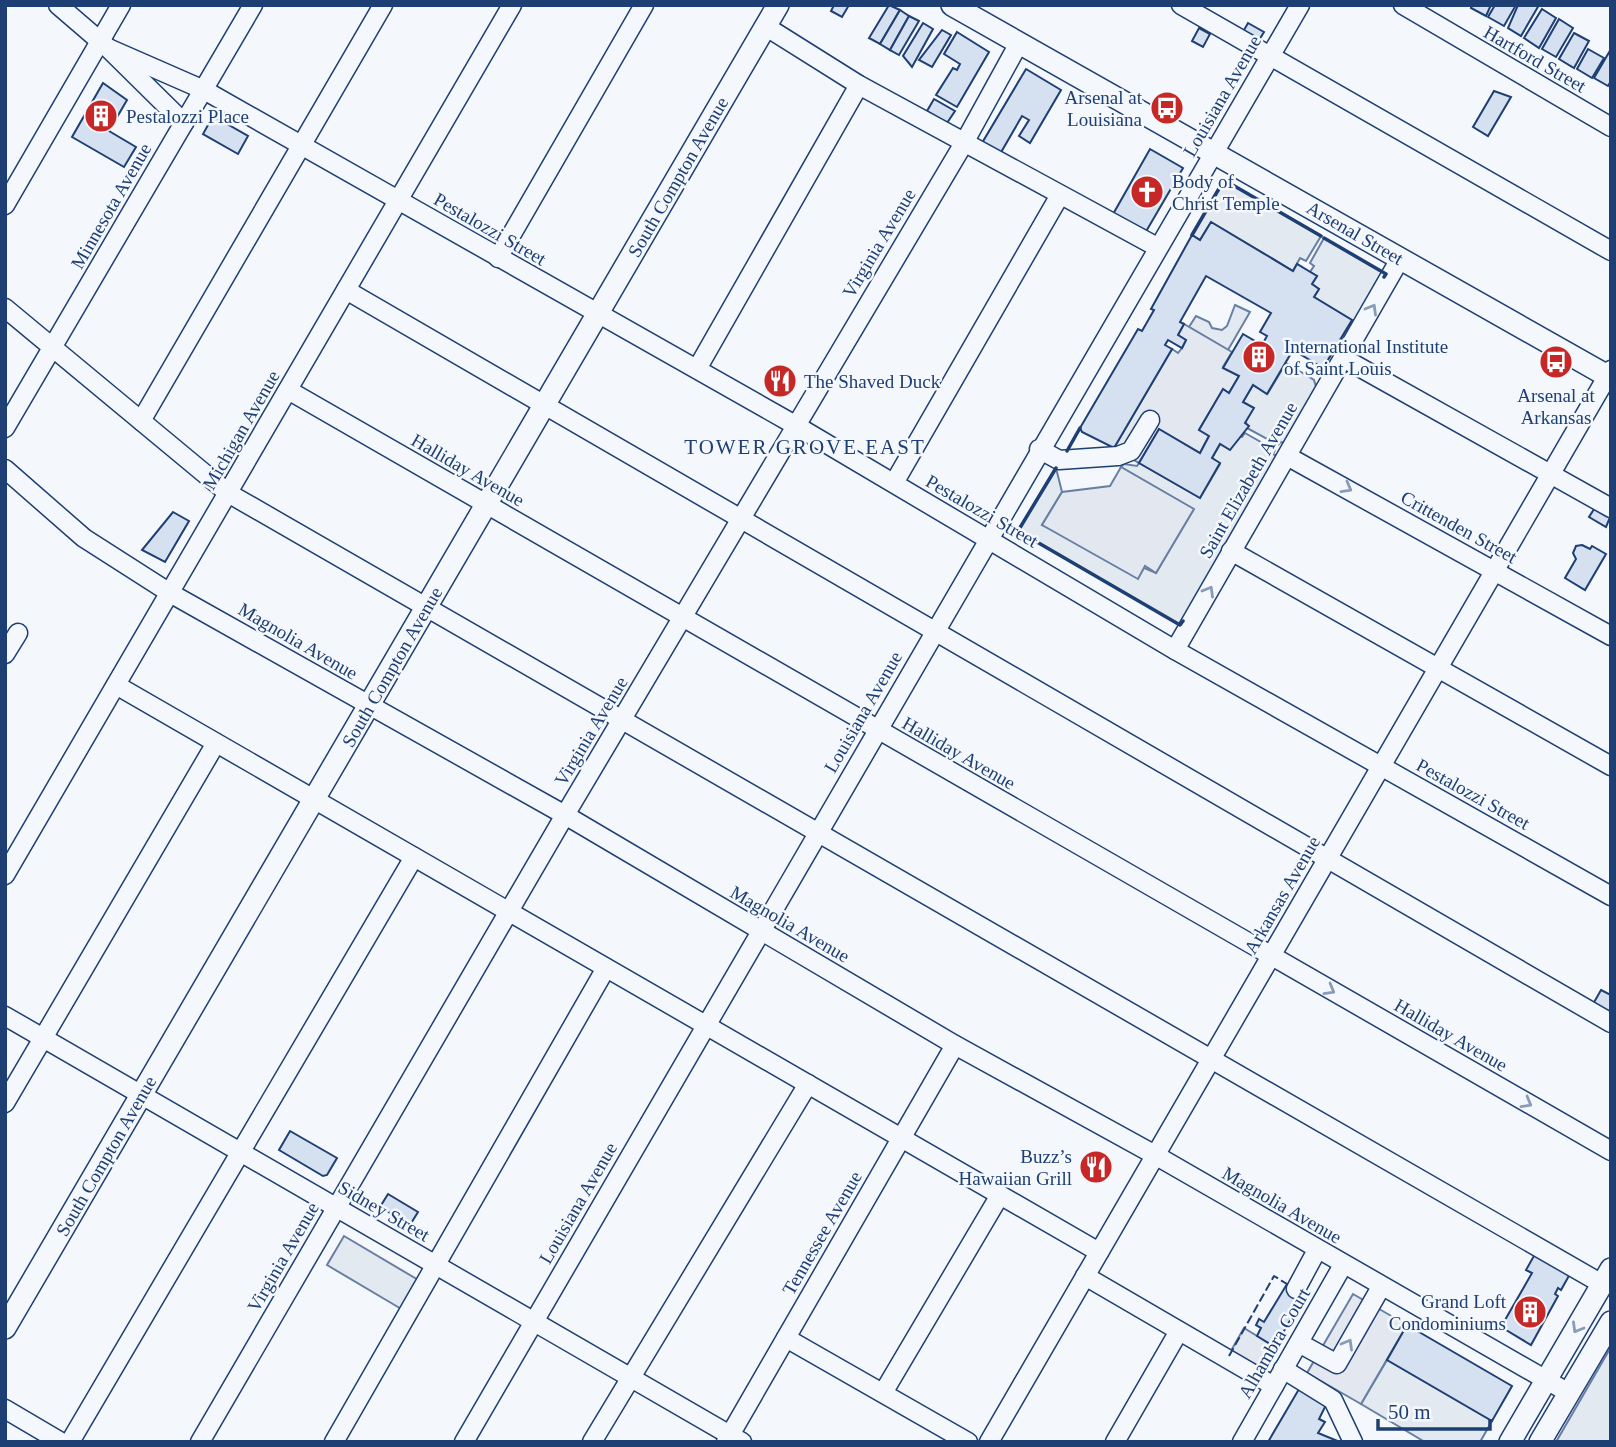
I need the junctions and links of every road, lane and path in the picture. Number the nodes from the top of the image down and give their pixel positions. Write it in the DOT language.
graph roads {
  1 [pos="58,5"];
  2 [pos="121,5"];
  3 [pos="253,5"];
  4 [pos="383,5"];
  5 [pos="512,5"];
  6 [pos="645,5"];
  7 [pos="778,5"];
  8 [pos="953,5"];
  9 [pos="1181,5"];
  10 [pos="1300,5"];
  11 [pos="1403,5"];
  12 [pos="765,26"];
  13 [pos="1019,43"];
  14 [pos="104,45"];
  15 [pos="1270,55"];
  16 [pos="859,85"];
  17 [pos="204,90"];
  18 [pos="184,123"];
  19 [pos="1611,127"];
  20 [pos="964,143"];
  21 [pos="301,146"];
  22 [pos="1214,153"];
  23 [pos="1060,195"];
  24 [pos="398,200"];
  25 [pos="5,205"];
  26 [pos="1157,247"];
  27 [pos="1611,251"];
  28 [pos="498,258"];
  29 [pos="1400,259"];
  30 [pos="346,290"];
  31 [pos="5,308"];
  32 [pos="597,315"];
  33 [pos="53,348"];
  34 [pos="1343,358"];
  35 [pos="697,369"];
  36 [pos="1609,374"];
  37 [pos="288,390"];
  38 [pos="544,406"];
  39 [pos="1150,420"];
  40 [pos="141,421"];
  41 [pos="796,425"];
  42 [pos="5,428"];
  43 [pos="1039,449"];
  44 [pos="1287,456"];
  45 [pos="5,470"];
  46 [pos="1551,474"];
  47 [pos="894,483"];
  48 [pos="228,493"];
  49 [pos="486,505"];
  50 [pos="1611,508"];
  51 [pos="741,517"];
  52 [pos="988,538"];
  53 [pos="1231,551"];
  54 [pos="1495,570"];
  55 [pos="170,593"];
  56 [pos="426,607"];
  57 [pos="682,618"];
  58 [pos="935,629"];
  59 [pos="18,632"];
  60 [pos="1611,636"];
  61 [pos="1175,650"];
  62 [pos="5,654"];
  63 [pos="1438,668"];
  64 [pos="116,685"];
  65 [pos="369,706"];
  66 [pos="622,719"];
  67 [pos="877,730"];
  68 [pos="216,743"];
  69 [pos="1381,766"];
  70 [pos="1611,766"];
  71 [pos="314,799"];
  72 [pos="565,815"];
  73 [pos="818,832"];
  74 [pos="414,857"];
  75 [pos="1326,860"];
  76 [pos="5,875"];
  77 [pos="1611,896"];
  78 [pos="509,912"];
  79 [pos="760,930"];
  80 [pos="1270,957"];
  81 [pos="606,968"];
  82 [pos="5,1016"];
  83 [pos="1611,1023"];
  84 [pos="705,1025"];
  85 [pos="43,1038"];
  86 [pos="955,1045"];
  87 [pos="1212,1058"];
  88 [pos="808,1084"];
  89 [pos="141,1095"];
  90 [pos="5,1103"];
  91 [pos="901,1138"];
  92 [pos="1611,1151"];
  93 [pos="241,1152"];
  94 [pos="1155,1155"];
  95 [pos="1000,1195"];
  96 [pos="336,1207"];
  97 [pos="1317,1250"];
  98 [pos="1099,1252"];
  99 [pos="436,1265"];
  100 [pos="1343,1265"];
  101 [pos="1085,1276"];
  102 [pos="1606,1277"];
  103 [pos="1381,1287"];
  104 [pos="1296,1289"];
  105 [pos="534,1321"];
  106 [pos="1611,1322"];
  107 [pos="5,1328"];
  108 [pos="1180,1331"];
  109 [pos="786,1338"];
  110 [pos="1299,1343"];
  111 [pos="1283,1369"];
  112 [pos="631,1378"];
  113 [pos="1547,1380"];
  114 [pos="1274,1385"];
  115 [pos="883,1393"];
  116 [pos="1569,1393"];
  117 [pos="5,1409"];
  118 [pos="733,1439"];
  119 [pos="61,1442"];
  120 [pos="70,1442"];
  121 [pos="200,1442"];
  122 [pos="334,1442"];
  123 [pos="464,1442"];
  124 [pos="592,1442"];
  125 [pos="968,1442"];
  126 [pos="989,1442"];
  127 [pos="1115,1442"];
  128 [pos="1242,1442"];
  129 [pos="1353,1442"];
  130 [pos="1510,1442"];
  131 [pos="1540,1442"];
  1 -- 14 [label="street, Pestalozzi Street"];
  2 -- 14 [label="street"];
  3 -- 17 [label="street, Minnesota Avenue"];
  4 -- 21 [label="street"];
  5 -- 24 [label="street, Michigan Avenue"];
  6 -- 28 [label="street"];
  7 -- 12 [label="main road, South Compton Avenue"];
  8 -- 13 [label="main road, Arsenal Street"];
  9 -- 15 [label="street"];
  10 -- 15 [label="street, Louisiana Avenue"];
  11 -- 19 [label="street, Hartford Street"];
  12 -- 16 [label="street"];
  12 -- 32 [label="main road, South Compton Avenue"];
  13 -- 20 [label="street, Virginia Avenue"];
  13 -- 22 [label="main road, Arsenal Street"];
  14 -- 17 [label="street, Pestalozzi Street"];
  14 -- 18 [label="street, Pestalozzi Street"];
  14 -- 25 [label="street"];
  15 -- 22 [label="street, Louisiana Avenue"];
  15 -- 27 [label="street"];
  16 -- 20 [label="street"];
  16 -- 35 [label="street"];
  17 -- 18 [label="street, Minnesota Avenue"];
  17 -- 21 [label="street, Pestalozzi Street"];
  18 -- 33 [label="street, Minnesota Avenue"];
  20 -- 23 [label="street"];
  20 -- 41 [label="street, Virginia Avenue"];
  21 -- 24 [label="street, Pestalozzi Street"];
  21 -- 40 [label="street"];
  22 -- 26 [label="street, Louisiana Avenue"];
  22 -- 29 [label="main road, Arsenal Street"];
  23 -- 26 [label="street"];
  23 -- 47 [label="street"];
  24 -- 28 [label="street, Pestalozzi Street"];
  24 -- 30 [label="street, Michigan Avenue"];
  26 -- 43 [label="street, Louisiana Avenue"];
  28 -- 32 [label="street, Pestalozzi Street"];
  34 -- 29 [label="street, Saint Elizabeth Avenue, one-way"];
  29 -- 36 [label="main road, Arsenal Street"];
  30 -- 37 [label="street, Michigan Avenue"];
  30 -- 38 [label="street"];
  31 -- 33 [label="street"];
  32 -- 35 [label="street, Pestalozzi Street"];
  32 -- 38 [label="main road, South Compton Avenue"];
  33 -- 40 [label="street"];
  33 -- 42 [label="street, Minnesota Avenue"];
  34 -- 44 [label="street, Saint Elizabeth Avenue"];
  34 -- 46 [label="street"];
  35 -- 41 [label="street, Pestalozzi Street"];
  36 -- 46 [label="street, Arkansas Avenue"];
  37 -- 48 [label="street, Michigan Avenue"];
  37 -- 49 [label="street, Halliday Avenue"];
  38 -- 49 [label="main road, South Compton Avenue"];
  38 -- 51 [label="street"];
  39 -- 43 [label="street"];
  40 -- 48 [label="street"];
  41 -- 47 [label="street, Pestalozzi Street"];
  41 -- 51 [label="street, Virginia Avenue"];
  43 -- 52 [label="street, Louisiana Avenue"];
  44 -- 53 [label="street, Saint Elizabeth Avenue"];
  44 -- 54 [label="street, Crittenden Street, one-way"];
  45 -- 55 [label="street, Magnolia Avenue"];
  46 -- 50 [label="street"];
  46 -- 54 [label="street, Arkansas Avenue"];
  47 -- 52 [label="street, Pestalozzi Street"];
  48 -- 55 [label="street, Michigan Avenue"];
  48 -- 56 [label="street"];
  49 -- 56 [label="main road, South Compton Avenue"];
  49 -- 57 [label="street, Halliday Avenue"];
  51 -- 57 [label="street, Virginia Avenue"];
  51 -- 58 [label="street"];
  52 -- 58 [label="street, Louisiana Avenue"];
  52 -- 61 [label="street, Pestalozzi Street"];
  61 -- 53 [label="street, Saint Elizabeth Avenue, one-way"];
  53 -- 63 [label="street"];
  54 -- 60 [label="street, Crittenden Street"];
  54 -- 63 [label="street, Arkansas Avenue"];
  55 -- 64 [label="street, Michigan Avenue"];
  55 -- 65 [label="street, Magnolia Avenue"];
  56 -- 65 [label="main road, South Compton Avenue"];
  56 -- 66 [label="street"];
  57 -- 66 [label="street, Virginia Avenue"];
  57 -- 67 [label="street, Halliday Avenue"];
  58 -- 67 [label="street, Louisiana Avenue"];
  58 -- 75 [label="street"];
  59 -- 62 [label="street"];
  61 -- 69 [label="street, Pestalozzi Street"];
  63 -- 69 [label="street, Arkansas Avenue"];
  63 -- 70 [label="street"];
  64 -- 68 [label="street"];
  64 -- 76 [label="street, Michigan Avenue"];
  65 -- 71 [label="main road, South Compton Avenue"];
  65 -- 72 [label="street, Magnolia Avenue"];
  66 -- 72 [label="street, Virginia Avenue"];
  66 -- 73 [label="street"];
  67 -- 73 [label="street, Louisiana Avenue"];
  67 -- 80 [label="street, Halliday Avenue"];
  68 -- 71 [label="street"];
  68 -- 85 [label="street"];
  69 -- 75 [label="street, Arkansas Avenue"];
  69 -- 77 [label="street, Pestalozzi Street"];
  71 -- 74 [label="street"];
  71 -- 89 [label="main road, South Compton Avenue"];
  72 -- 78 [label="street, Virginia Avenue"];
  72 -- 79 [label="street, Magnolia Avenue"];
  73 -- 79 [label="street, Louisiana Avenue"];
  73 -- 87 [label="street"];
  74 -- 78 [label="street"];
  74 -- 93 [label="street"];
  75 -- 80 [label="street, Arkansas Avenue"];
  75 -- 83 [label="street"];
  78 -- 81 [label="street"];
  78 -- 96 [label="street, Virginia Avenue"];
  79 -- 84 [label="street, Louisiana Avenue"];
  79 -- 86 [label="street, Magnolia Avenue"];
  80 -- 87 [label="street, Arkansas Avenue"];
  80 -- 92 [label="street, Halliday Avenue, one-way"];
  81 -- 84 [label="street"];
  81 -- 99 [label="street"];
  82 -- 85 [label="street, Sidney Street"];
  84 -- 88 [label="street"];
  84 -- 105 [label="street, Louisiana Avenue"];
  85 -- 89 [label="street, Sidney Street"];
  85 -- 90 [label="street"];
  86 -- 91 [label="street, Tennessee Avenue"];
  86 -- 94 [label="street, Magnolia Avenue"];
  87 -- 94 [label="street, Arkansas Avenue"];
  87 -- 102 [label="street"];
  88 -- 91 [label="street"];
  88 -- 112 [label="street"];
  89 -- 93 [label="street, Sidney Street"];
  89 -- 107 [label="main road, South Compton Avenue"];
  91 -- 95 [label="street"];
  91 -- 109 [label="street, Tennessee Avenue"];
  93 -- 96 [label="street, Sidney Street"];
  93 -- 120 [label="street"];
  94 -- 97 [label="street, Magnolia Avenue"];
  94 -- 98 [label="street, Arkansas Avenue"];
  95 -- 98 [label="street"];
  95 -- 115 [label="street"];
  96 -- 99 [label="street, Sidney Street"];
  96 -- 121 [label="street, Virginia Avenue"];
  97 -- 100 [label="street, Magnolia Avenue"];
  97 -- 104 [label="street"];
  98 -- 101 [label="street, Arkansas Avenue"];
  99 -- 105 [label="street, Sidney Street"];
  99 -- 122 [label="street"];
  100 -- 103 [label="street, Magnolia Avenue"];
  100 -- 110 [label="street, Alhambra Court"];
  101 -- 108 [label="street"];
  101 -- 126 [label="street, Arkansas Avenue"];
  102 -- 113 [label="main road, one-way"];
  110 -- 103 [label="street, one-way"];
  103 -- 113 [label="street, Magnolia Avenue"];
  105 -- 112 [label="street, Sidney Street"];
  105 -- 123 [label="street, Louisiana Avenue"];
  106 -- 116 [label="main road"];
  108 -- 114 [label="street"];
  108 -- 127 [label="street"];
  109 -- 115 [label="street"];
  109 -- 118 [label="street, Tennessee Avenue"];
  110 -- 111 [label="street, Alhambra Court"];
  111 -- 114 [label="street, Alhambra Court"];
  111 -- 129 [label="street"];
  112 -- 118 [label="street, Sidney Street"];
  112 -- 124 [label="street"];
  113 -- 116 [label="street, Magnolia Avenue"];
  113 -- 130 [label="main road"];
  114 -- 128 [label="street, Alhambra Court"];
  115 -- 125 [label="street"];
  116 -- 131 [label="main road"];
  117 -- 119 [label="street"];
}
